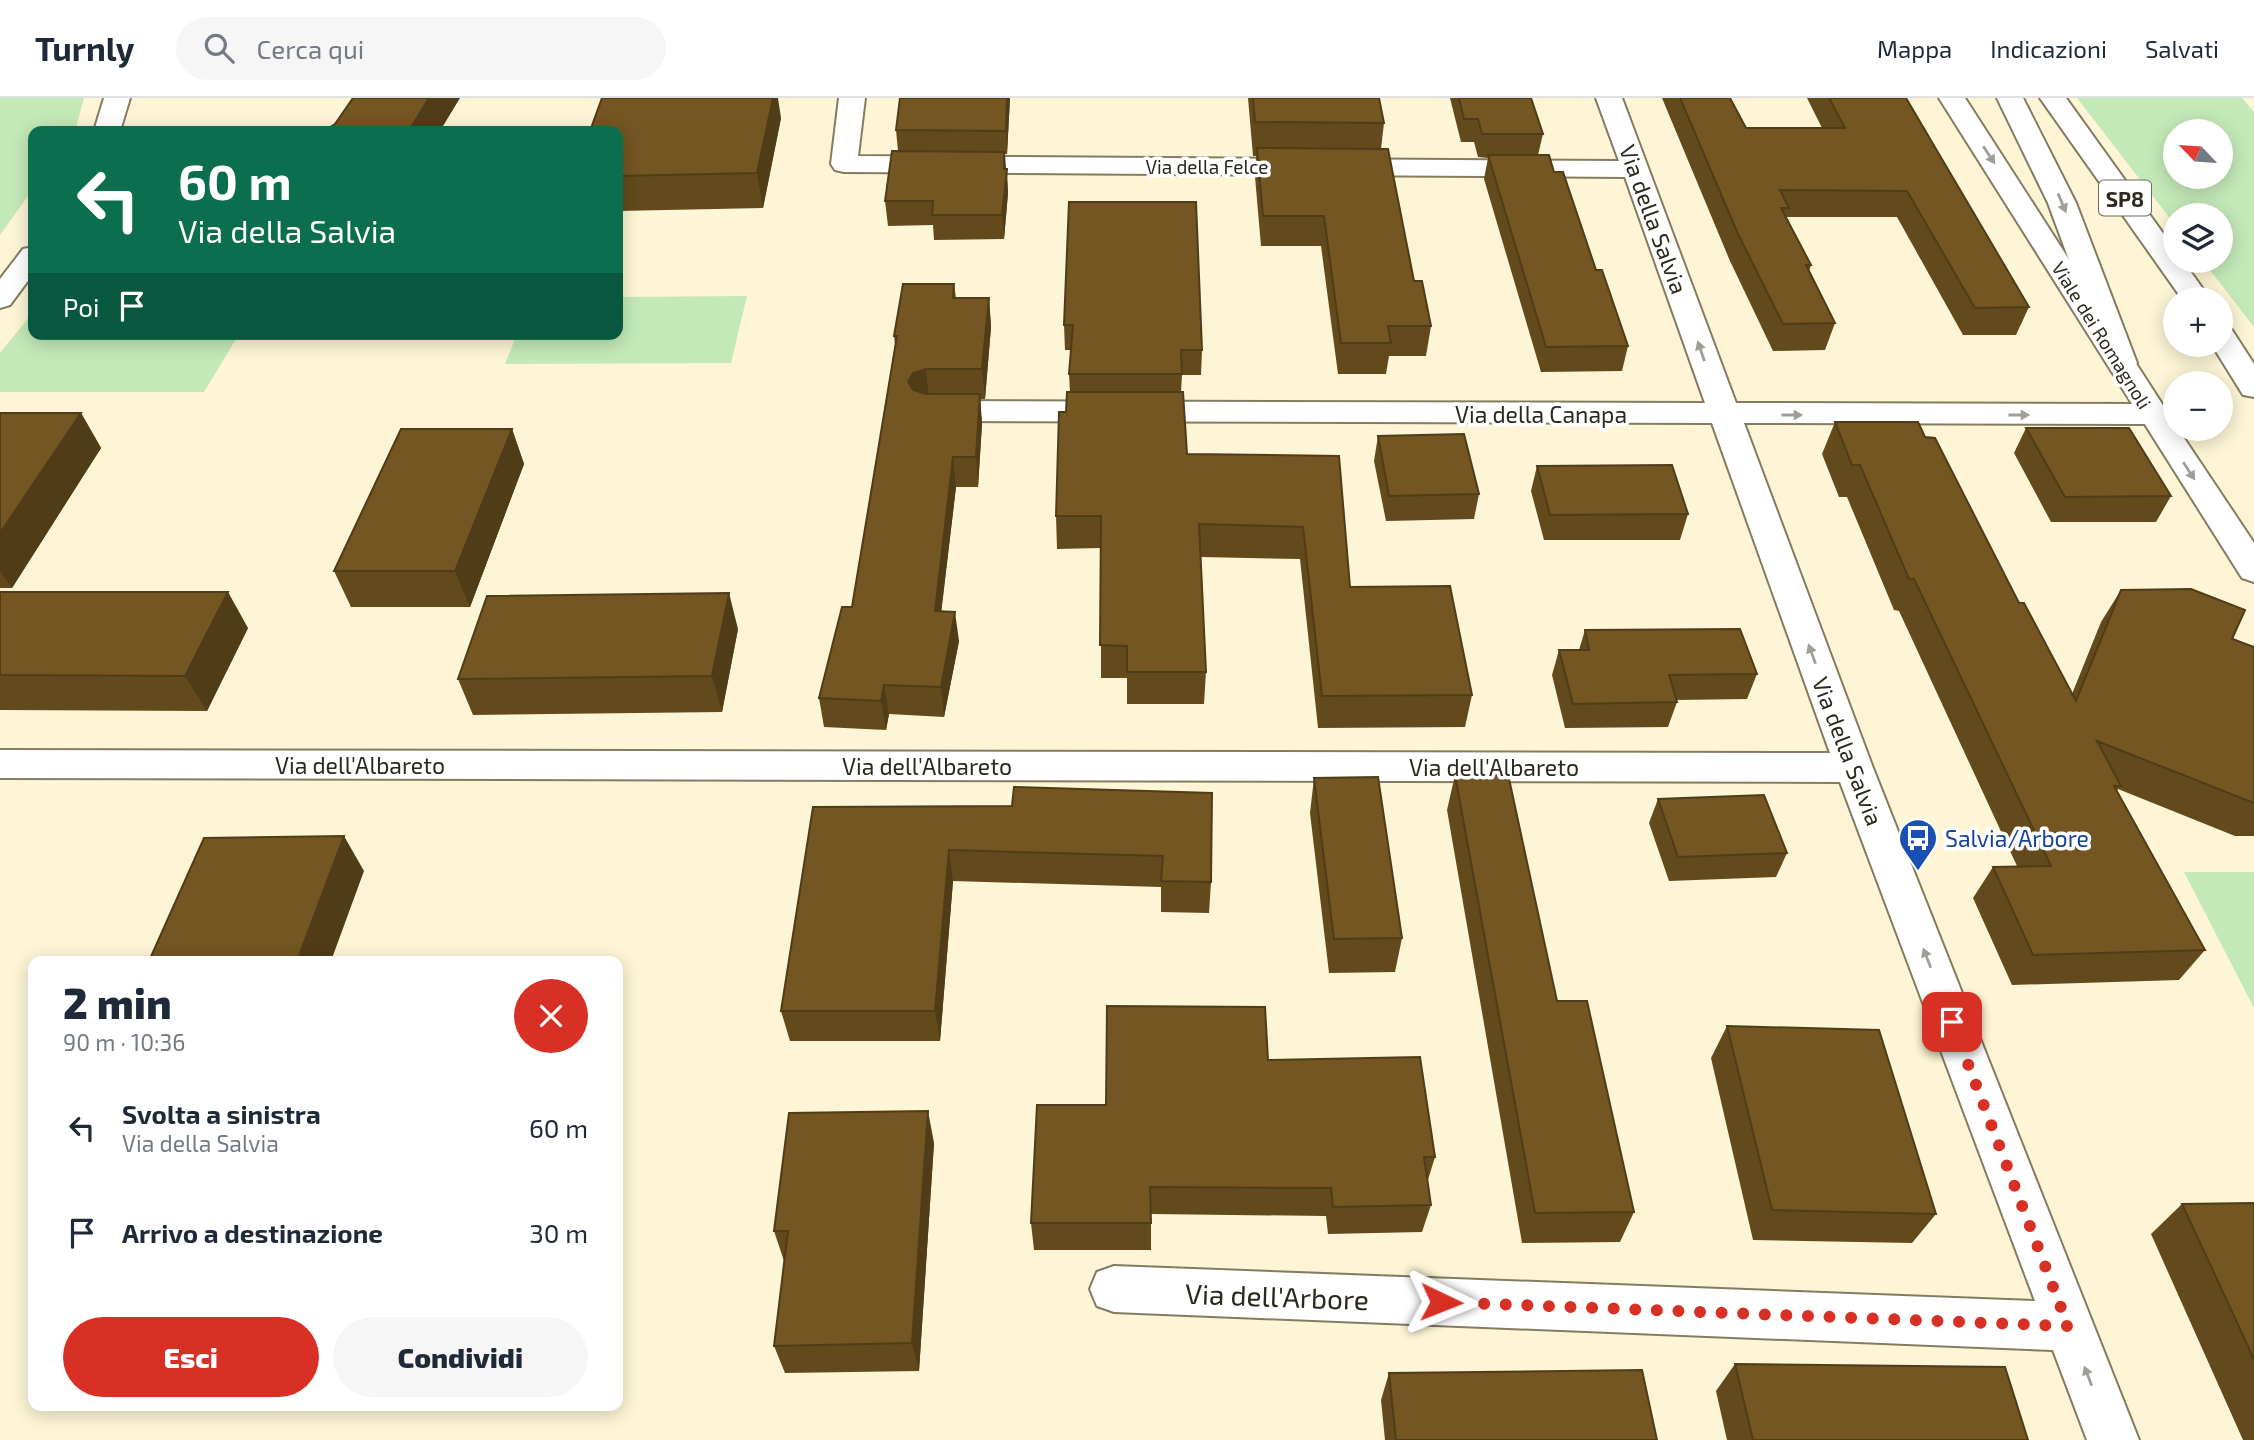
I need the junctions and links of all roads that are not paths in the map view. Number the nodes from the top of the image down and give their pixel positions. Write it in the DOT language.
graph roads {
  1 [pos="117,98"];
  2 [pos="852,98"];
  3 [pos="1609,98"];
  4 [pos="1952,98"];
  5 [pos="2010,98"];
  6 [pos="2053,98"];
  7 [pos="109,126"];
  8 [pos="1637,169"];
  9 [pos="28,262"];
  10 [pos="2187,287"];
  11 [pos="0,299"];
  12 [pos="2233,355"];
  13 [pos="2122,363"];
  14 [pos="2254,388"];
  15 [pos="930,411"];
  16 [pos="2151,414"];
  17 [pos="1724,415"];
  18 [pos="2254,570"];
  19 [pos="0,764"];
  20 [pos="1854,768"];
  21 [pos="1114,1289"];
  22 [pos="2068,1326"];
  23 [pos="2113,1440"];
  1 -- 7 [label="street"];
  2 -- 8 [label="street, Via della Felce"];
  3 -- 8 [label="street, Via della Salvia"];
  4 -- 13 [label="street, Viale dei Romagnoli, one-way"];
  5 -- 13 [label="street, one-way"];
  6 -- 10 [label="street, SP8"];
  17 -- 8 [label="street, Via della Salvia, one-way"];
  9 -- 11 [label="street"];
  12 -- 14 [label="street"];
  13 -- 16 [label="street, Viale dei Romagnoli"];
  15 -- 17 [label="street, Via della Canapa"];
  17 -- 16 [label="street, Via della Canapa, one-way"];
  16 -- 18 [label="street, Viale dei Romagnoli, one-way"];
  20 -- 17 [label="street, Via della Salvia, one-way"];
  19 -- 20 [label="street, Via dell'Albareto"];
  22 -- 20 [label="street, Via della Salvia, one-way"];
  21 -- 22 [label="street, Via dell'Arbore"];
  23 -- 22 [label="street, Via della Salvia, one-way"];
}
